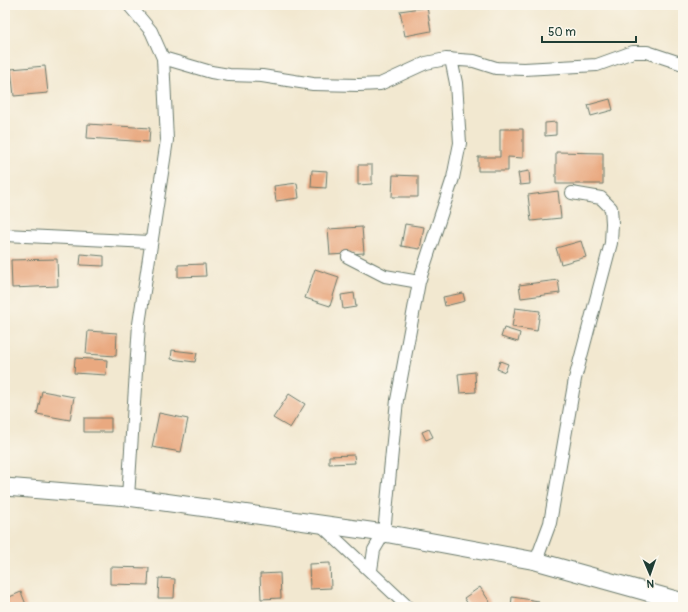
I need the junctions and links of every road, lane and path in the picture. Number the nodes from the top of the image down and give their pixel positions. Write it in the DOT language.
graph roads {
  1 [pos="129,5"];
  2 [pos="163,58"];
  3 [pos="451,60"];
  4 [pos="683,64"];
  5 [pos="572,193"];
  6 [pos="5,235"];
  7 [pos="150,242"];
  8 [pos="348,257"];
  9 [pos="419,282"];
  10 [pos="5,487"];
  11 [pos="128,497"];
  12 [pos="321,525"];
  13 [pos="384,533"];
  14 [pos="536,561"];
  15 [pos="370,570"];
  16 [pos="393,592"];
  17 [pos="683,602"];
  18 [pos="395,607"];
  19 [pos="408,607"];
  1 -- 2 [label="street"];
  2 -- 3 [label="street"];
  2 -- 7 [label="street"];
  3 -- 4 [label="street"];
  3 -- 9 [label="street"];
  5 -- 14 [label="street"];
  6 -- 7 [label="street"];
  7 -- 11 [label="street"];
  8 -- 9 [label="street"];
  9 -- 13 [label="street"];
  10 -- 11 [label="street"];
  11 -- 12 [label="street"];
  12 -- 13 [label="street"];
  12 -- 15 [label="street"];
  13 -- 14 [label="street"];
  13 -- 15 [label="street"];
  14 -- 17 [label="street"];
  15 -- 16 [label="street"];
  16 -- 18 [label="street"];
  16 -- 19 [label="street"];
}
